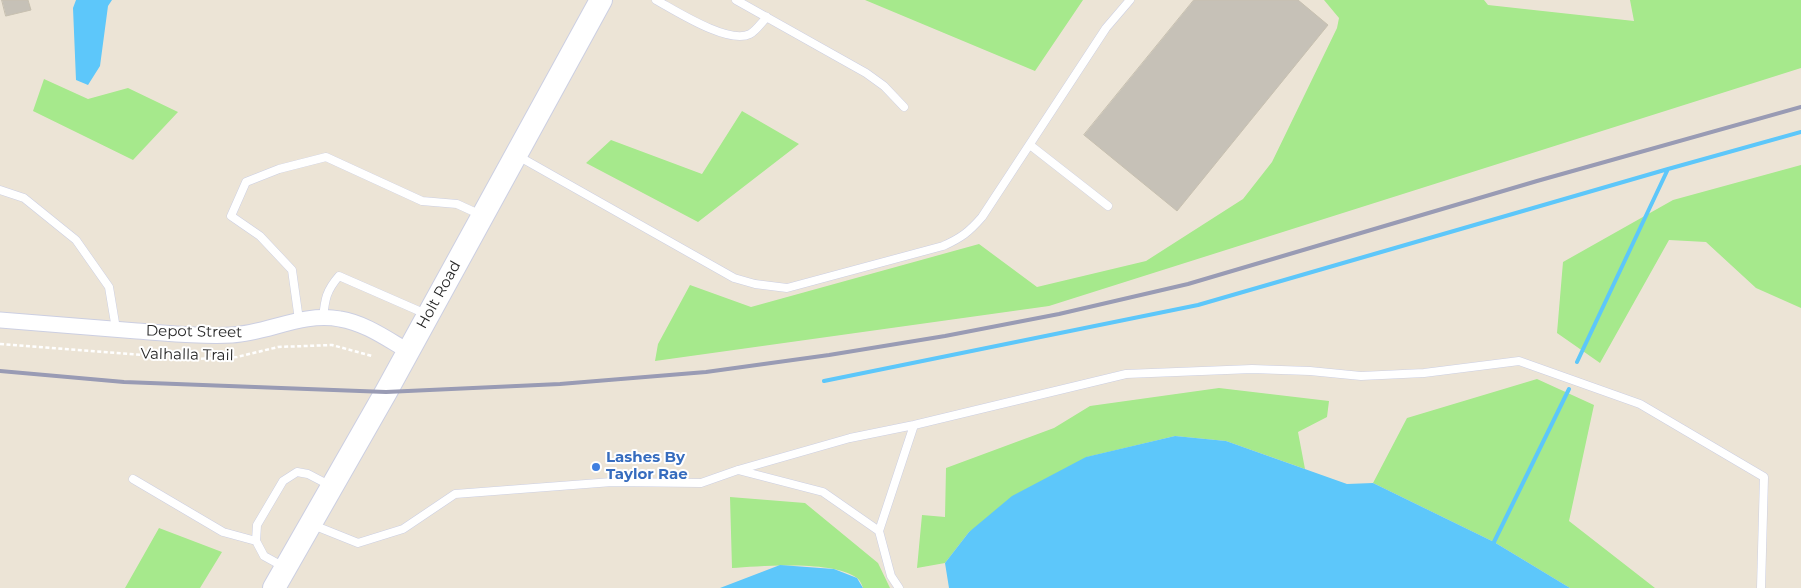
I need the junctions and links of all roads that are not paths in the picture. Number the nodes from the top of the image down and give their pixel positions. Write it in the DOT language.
graph roads {
  1 [pos="601,0"];
  2 [pos="656,0"];
  3 [pos="736,0"];
  4 [pos="1130,0"];
  5 [pos="767,17"];
  6 [pos="904,107"];
  7 [pos="1030,145"];
  8 [pos="516,155"];
  9 [pos="0,190"];
  10 [pos="1108,206"];
  11 [pos="482,216"];
  12 [pos="428,315"];
  13 [pos="323,318"];
  14 [pos="0,320"];
  15 [pos="299,320"];
  16 [pos="116,329"];
  17 [pos="408,351"];
  18 [pos="914,425"];
  19 [pos="738,470"];
  20 [pos="133,479"];
  21 [pos="332,487"];
  22 [pos="312,524"];
  23 [pos="879,532"];
  24 [pos="256,541"];
  25 [pos="286,568"];
  26 [pos="274,588"];
  27 [pos="899,588"];
  28 [pos="1761,588"];
  1 -- 8 [label="main road, Holt Road"];
  2 -- 5 [label="lane"];
  3 -- 5 [label="lane"];
  4 -- 7 [label="lane"];
  5 -- 6 [label="lane"];
  7 -- 8 [label="lane"];
  7 -- 10 [label="lane"];
  8 -- 11 [label="main road, Holt Road"];
  9 -- 16 [label="lane"];
  11 -- 12 [label="main road, Holt Road"];
  11 -- 15 [label="lane"];
  12 -- 13 [label="lane"];
  12 -- 17 [label="main road, Holt Road"];
  13 -- 15 [label="street, Depot Street"];
  13 -- 17 [label="street, Depot Street"];
  14 -- 16 [label="street, Depot Street"];
  15 -- 16 [label="street, Depot Street"];
  17 -- 21 [label="main road, Holt Road"];
  18 -- 19 [label="lane"];
  18 -- 23 [label="lane"];
  18 -- 28 [label="lane"];
  19 -- 22 [label="lane"];
  19 -- 23 [label="lane"];
  20 -- 24 [label="lane"];
  21 -- 22 [label="main road, Holt Road"];
  21 -- 24 [label="lane"];
  22 -- 25 [label="main road, Holt Road"];
  23 -- 27 [label="lane"];
  24 -- 25 [label="lane"];
  25 -- 26 [label="main road, Holt Road"];
}
